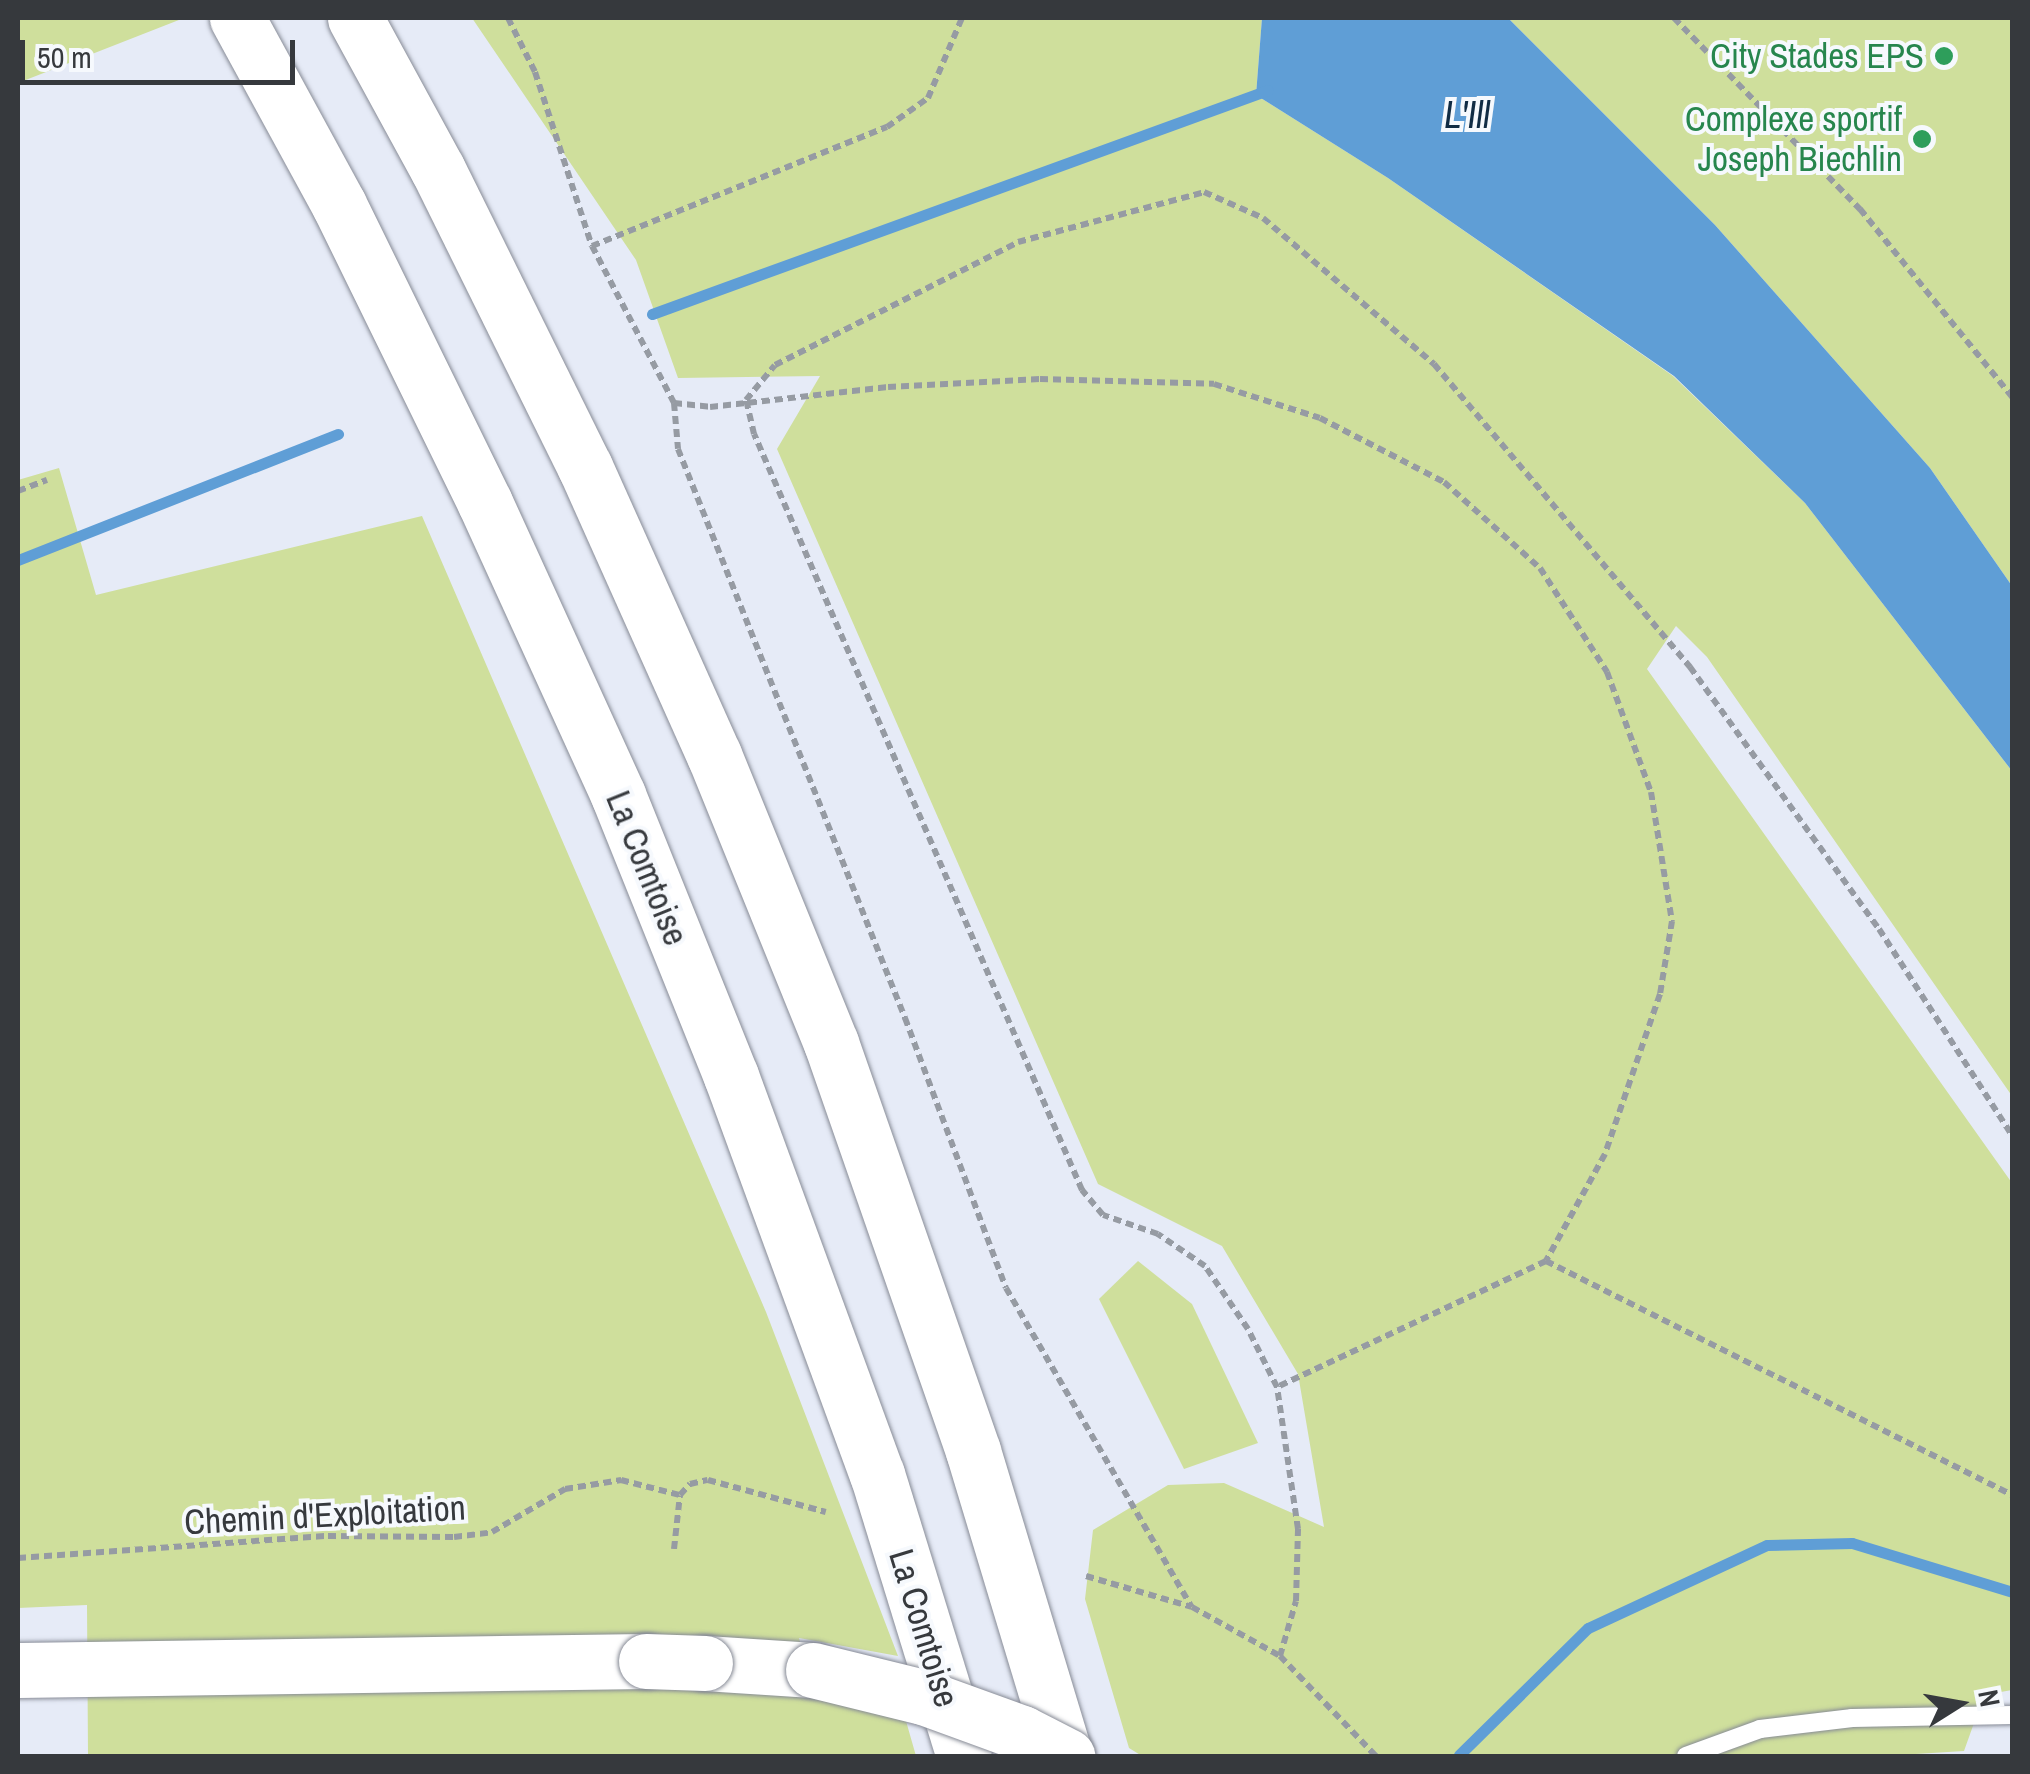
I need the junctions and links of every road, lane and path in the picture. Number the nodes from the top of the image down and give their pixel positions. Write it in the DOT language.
graph roads {
  1 [pos="237,18"];
  2 [pos="355,18"];
  3 [pos="508,18"];
  4 [pos="962,18"];
  5 [pos="1674,18"];
  6 [pos="592,246"];
  7 [pos="2012,397"];
  8 [pos="746,400"];
  9 [pos="674,403"];
  10 [pos="46,480"];
  11 [pos="18,491"];
  12 [pos="2012,1135"];
  13 [pos="1546,1261"];
  14 [pos="1277,1387"];
  15 [pos="680,1496"];
  16 [pos="2012,1496"];
  17 [pos="826,1512"];
  18 [pos="674,1549"];
  19 [pos="18,1558"];
  20 [pos="1086,1576"];
  21 [pos="1192,1607"];
  22 [pos="1280,1656"];
  23 [pos="18,1670"];
  24 [pos="2012,1715"];
  25 [pos="1727,1749"];
  26 [pos="964,1756"];
  27 [pos="1066,1756"];
  28 [pos="1376,1756"];
  29 [pos="1686,1756"];
  1 -- 26 [label="highway, La Comtoise"];
  2 -- 27 [label="highway"];
  3 -- 6 [label="path"];
  4 -- 6 [label="path"];
  5 -- 7 [label="path"];
  6 -- 9 [label="path"];
  8 -- 9 [label="path"];
  8 -- 12 [label="path"];
  8 -- 13 [label="path"];
  8 -- 14 [label="path"];
  9 -- 21 [label="path"];
  10 -- 11 [label="path"];
  13 -- 14 [label="path"];
  13 -- 16 [label="path"];
  14 -- 22 [label="path"];
  15 -- 17 [label="path"];
  15 -- 18 [label="path"];
  15 -- 19 [label="path, Chemin d'Exploitation"];
  20 -- 21 [label="path"];
  21 -- 22 [label="path"];
  22 -- 28 [label="path"];
  23 -- 27 [label="highway, bridge"];
  24 -- 25 [label="lane"];
  25 -- 29 [label="lane"];
}
